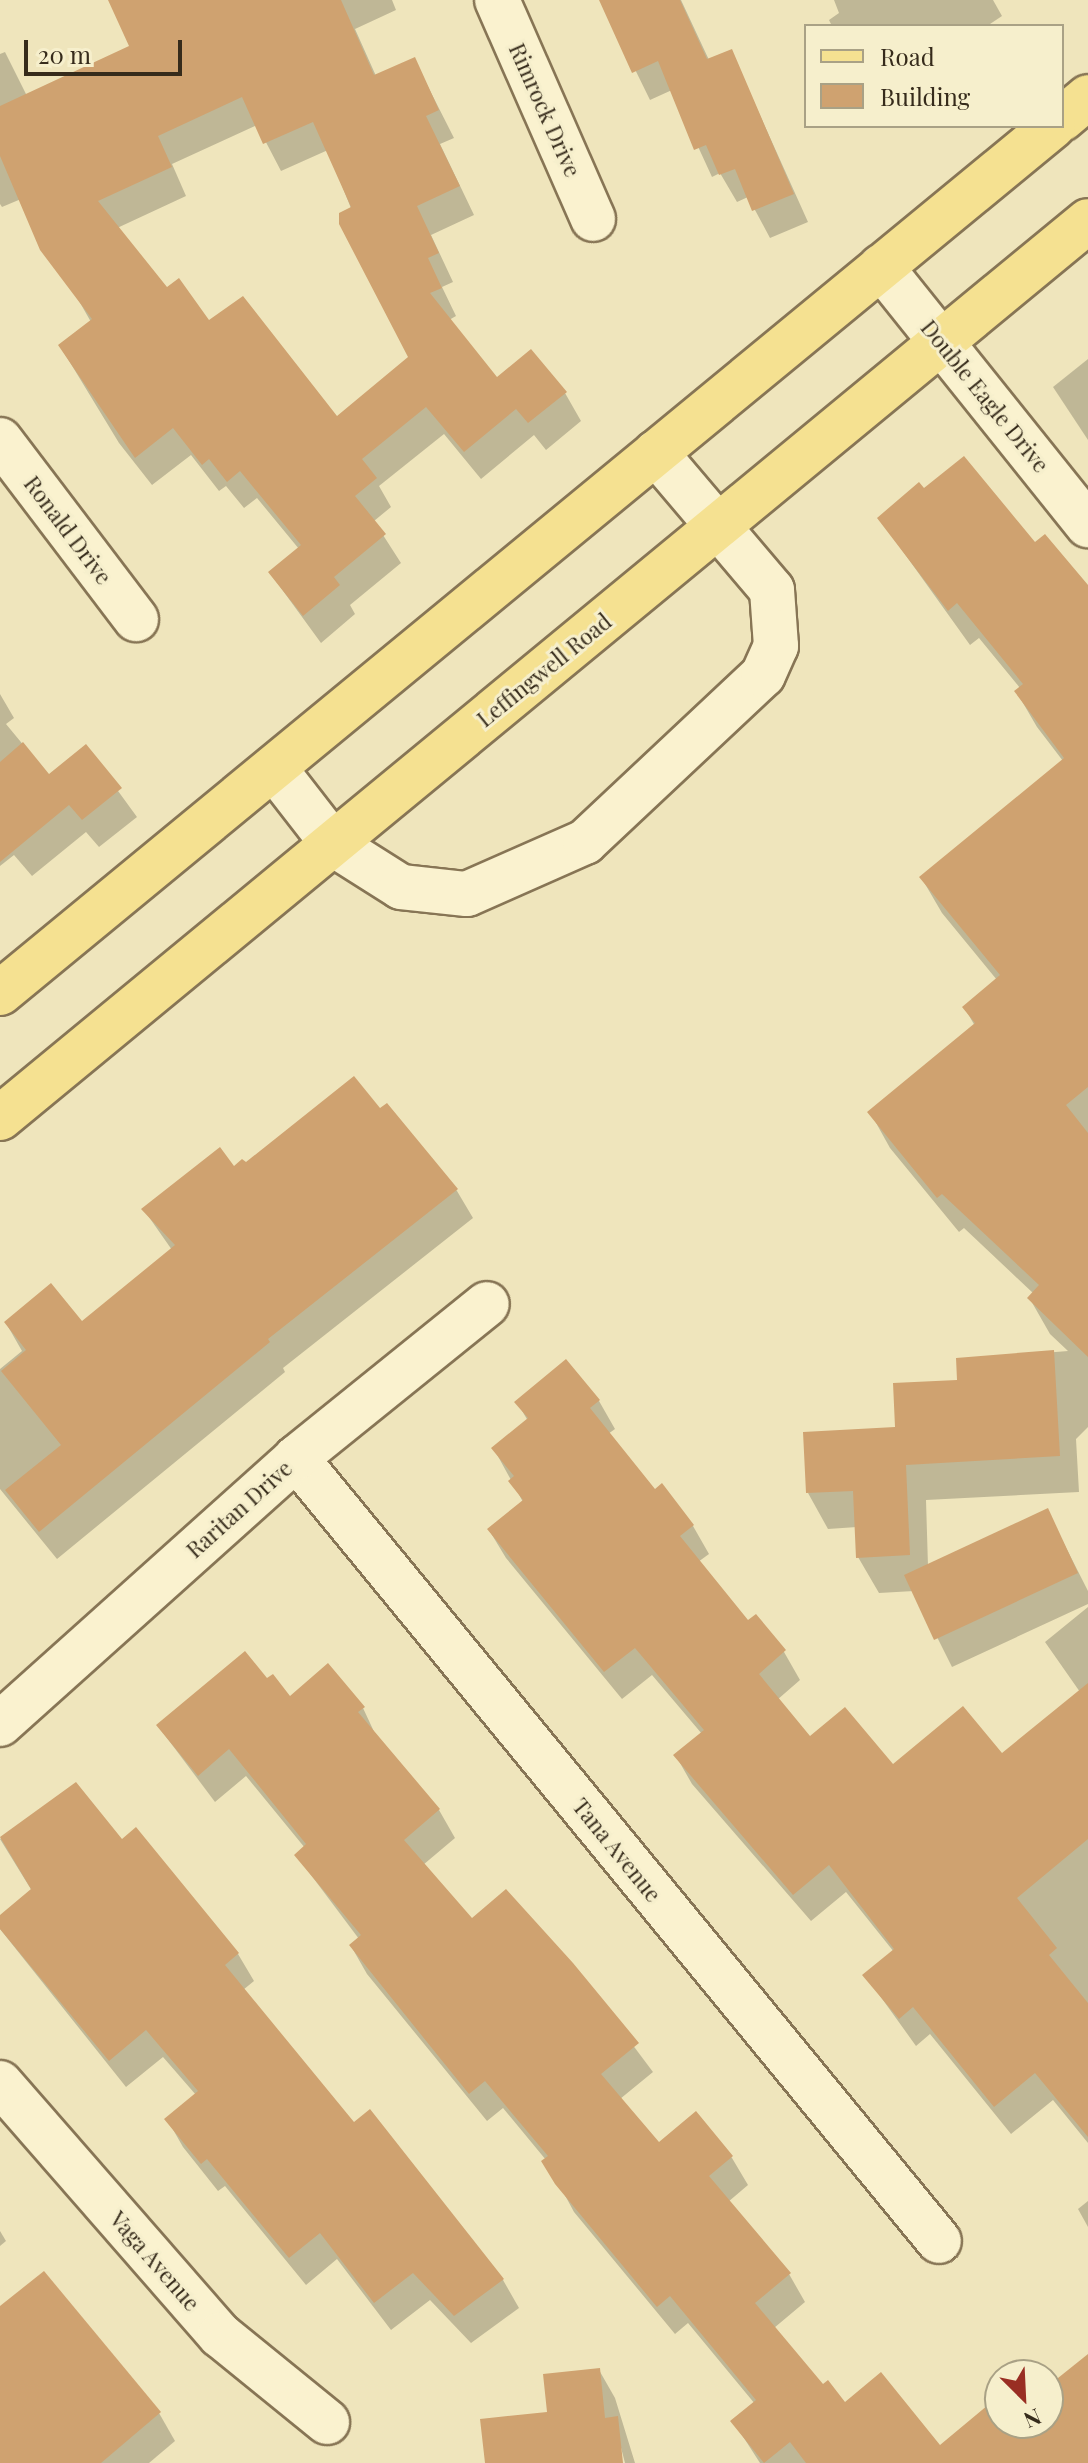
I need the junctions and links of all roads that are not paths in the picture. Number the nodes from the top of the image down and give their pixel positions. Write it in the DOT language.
graph roads {
  1 [pos="497,0"];
  2 [pos="1088,97"];
  3 [pos="1064,117"];
  4 [pos="1051,128"];
  5 [pos="593,219"];
  6 [pos="1088,221"];
  7 [pos="881,267"];
  8 [pos="941,342"];
  9 [pos="0,440"];
  10 [pos="656,453"];
  11 [pos="1088,525"];
  12 [pos="718,527"];
  13 [pos="136,619"];
  14 [pos="274,768"];
  15 [pos="333,844"];
  16 [pos="0,993"];
  17 [pos="0,1118"];
  18 [pos="487,1304"];
  19 [pos="296,1458"];
  20 [pos="0,1724"];
  21 [pos="0,2083"];
  22 [pos="939,2241"];
  23 [pos="327,2422"];
  1 -- 5 [label="street, Rimrock Drive"];
  2 -- 3 [label="main road"];
  4 -- 7 [label="main road"];
  6 -- 8 [label="main road, Leffingwell Road"];
  7 -- 8 [label="street, Double Eagle Drive"];
  7 -- 10 [label="main road"];
  8 -- 11 [label="street, Double Eagle Drive"];
  8 -- 12 [label="main road, Leffingwell Road"];
  9 -- 13 [label="street, Ronald Drive"];
  10 -- 12 [label="street"];
  10 -- 14 [label="main road"];
  12 -- 15 [label="main road, Leffingwell Road"];
  12 -- 15 [label="street"];
  14 -- 15 [label="street"];
  14 -- 16 [label="main road"];
  15 -- 17 [label="main road, Leffingwell Road"];
  18 -- 19 [label="street, Raritan Drive"];
  19 -- 20 [label="street, Raritan Drive"];
  19 -- 22 [label="street, Tana Avenue"];
  21 -- 23 [label="street, Vaga Avenue"];
}
